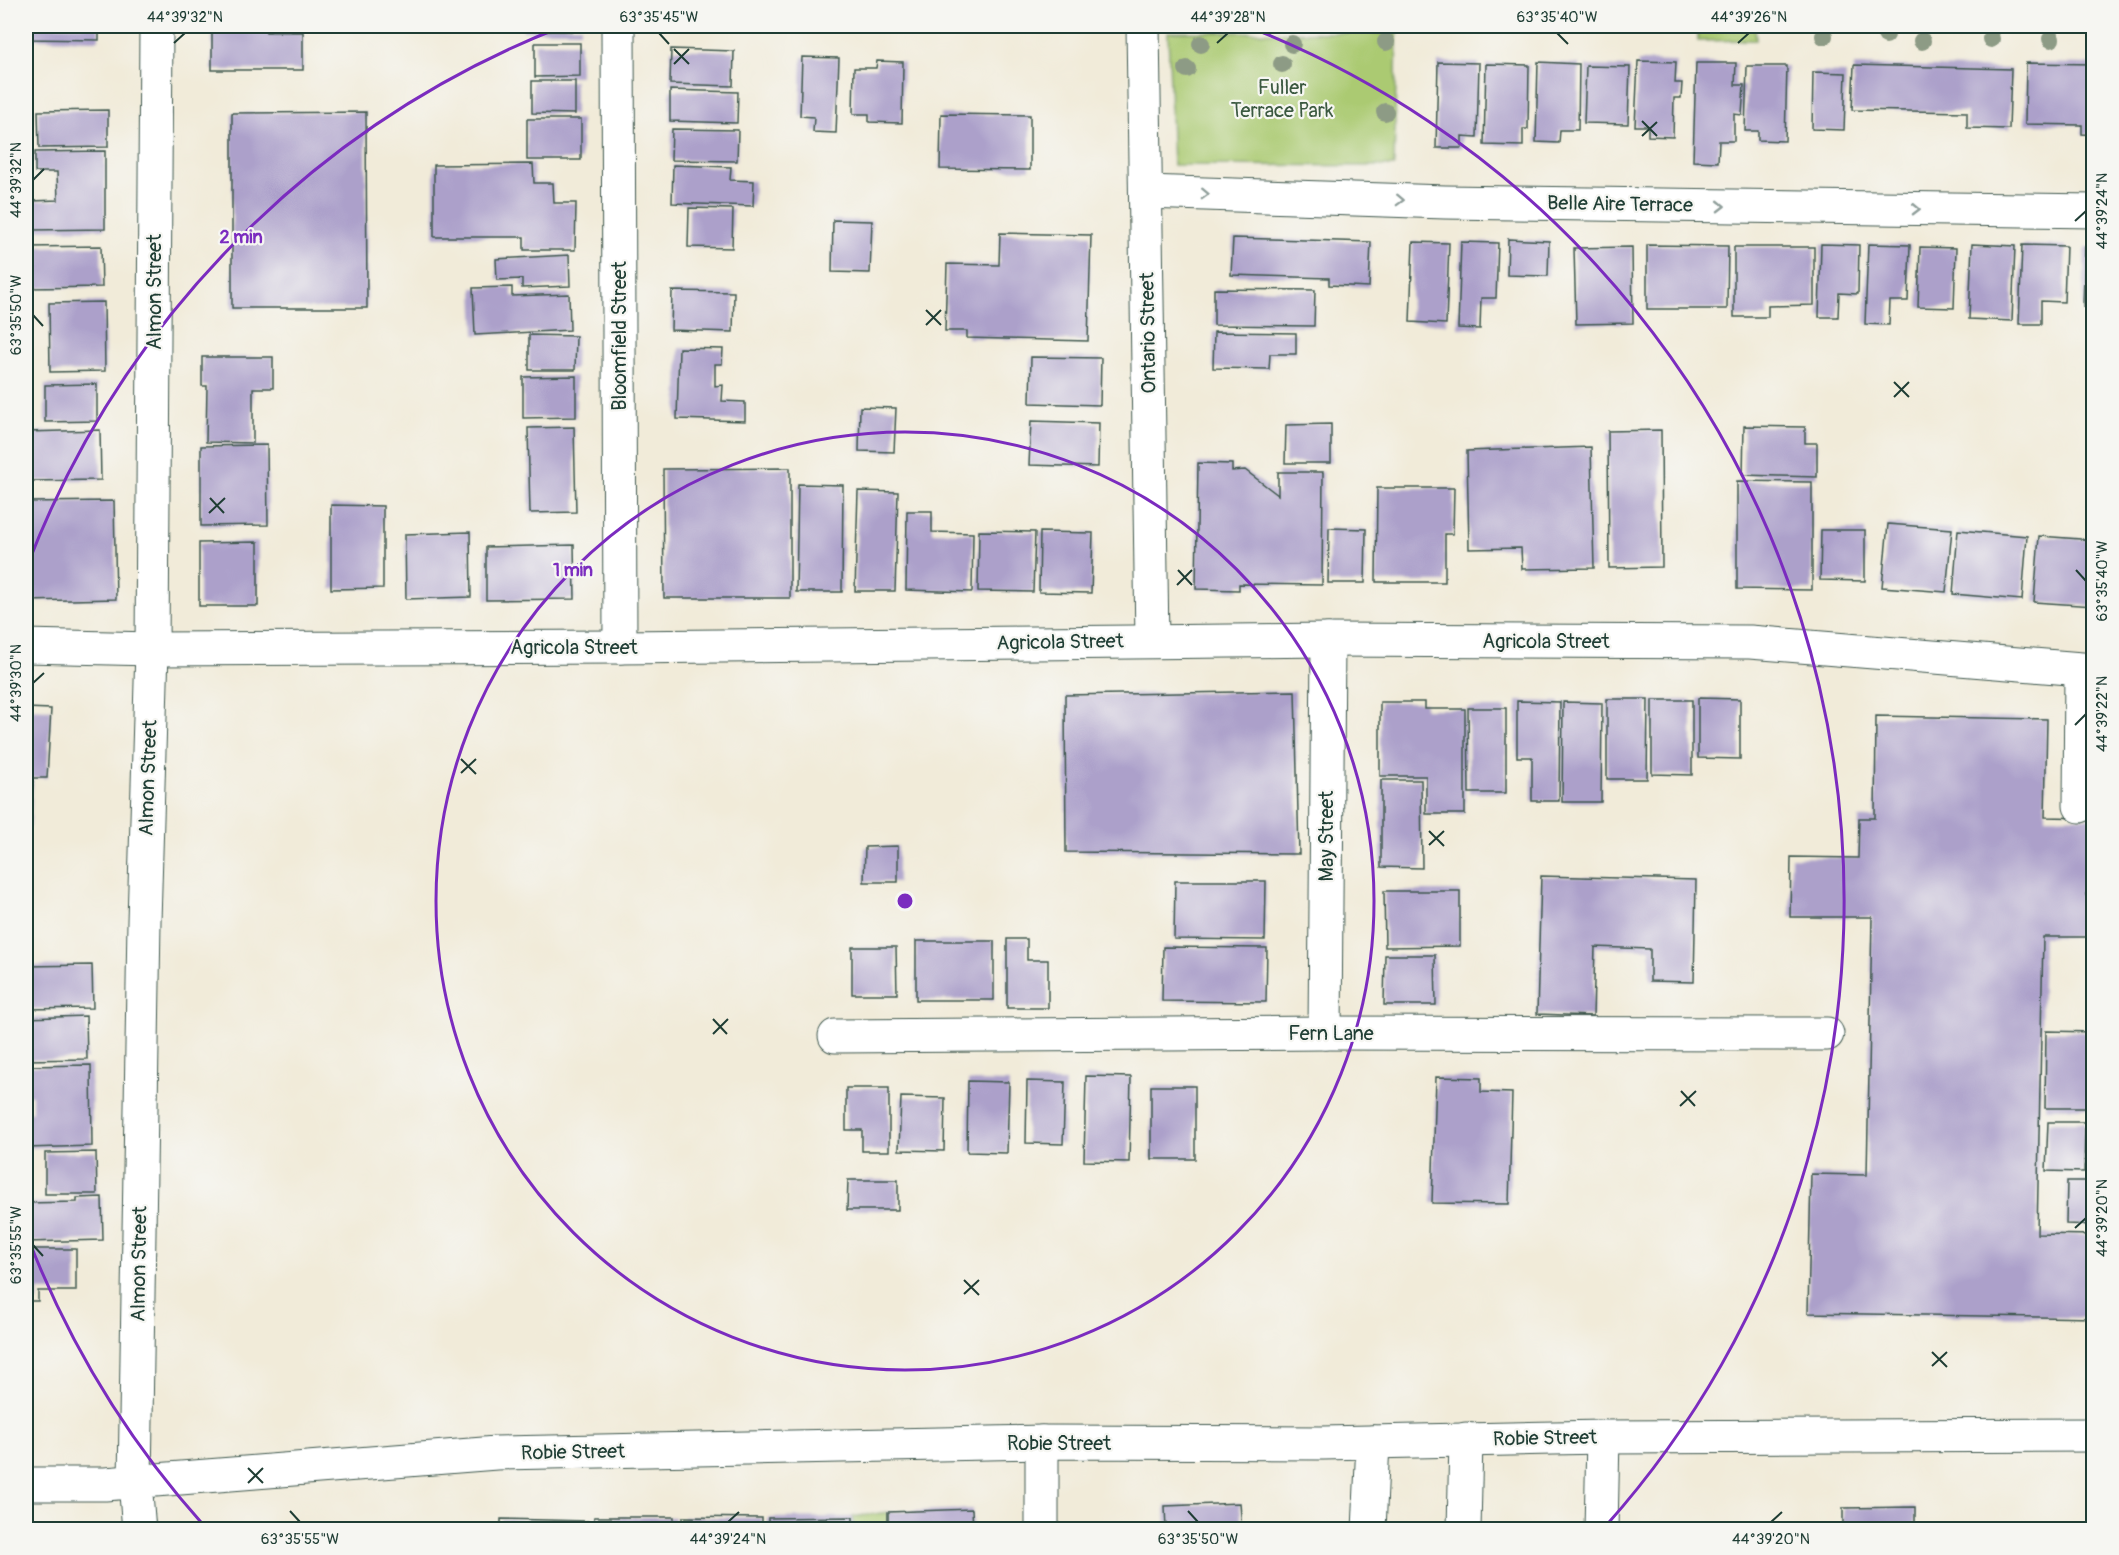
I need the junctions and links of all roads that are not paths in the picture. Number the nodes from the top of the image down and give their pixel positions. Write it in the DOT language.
graph roads {
  1 [pos="156,26"];
  2 [pos="618,26"];
  3 [pos="1143,26"];
  4 [pos="1146,192"];
  5 [pos="2094,212"];
  6 [pos="1328,640"];
  7 [pos="1152,641"];
  8 [pos="26,646"];
  9 [pos="620,647"];
  10 [pos="152,649"];
  11 [pos="2087,670"];
  12 [pos="2080,806"];
  13 [pos="1325,1033"];
  14 [pos="1827,1034"];
  15 [pos="835,1036"];
  16 [pos="2094,1435"];
  17 [pos="1604,1437"];
  18 [pos="1466,1440"];
  19 [pos="1042,1442"];
  20 [pos="1373,1442"];
  21 [pos="135,1482"];
  22 [pos="26,1484"];
  23 [pos="138,1530"];
  24 [pos="1042,1530"];
  25 [pos="1369,1530"];
  26 [pos="1464,1530"];
  27 [pos="1601,1530"];
  1 -- 10 [label="street, Almon Street"];
  2 -- 9 [label="street, Bloomfield Street"];
  3 -- 4 [label="street, Ontario Street"];
  4 -- 5 [label="street, Belle Aire Terrace, one-way"];
  4 -- 7 [label="street, Ontario Street"];
  6 -- 7 [label="street, Agricola Street"];
  6 -- 11 [label="street, Agricola Street"];
  6 -- 13 [label="street, May Street"];
  7 -- 9 [label="street, Agricola Street"];
  8 -- 10 [label="street, Agricola Street"];
  9 -- 10 [label="street, Agricola Street"];
  10 -- 21 [label="street, Almon Street"];
  11 -- 12 [label="street"];
  13 -- 14 [label="street, Fern Lane"];
  13 -- 15 [label="street, Fern Lane"];
  16 -- 17 [label="street, Robie Street"];
  17 -- 18 [label="street, Robie Street"];
  17 -- 27 [label="street"];
  18 -- 20 [label="street, Robie Street"];
  18 -- 26 [label="street"];
  19 -- 20 [label="street, Robie Street"];
  19 -- 21 [label="street, Robie Street"];
  19 -- 24 [label="street"];
  20 -- 25 [label="street"];
  21 -- 22 [label="street, Robie Street"];
  21 -- 23 [label="street, Almon Street"];
}
